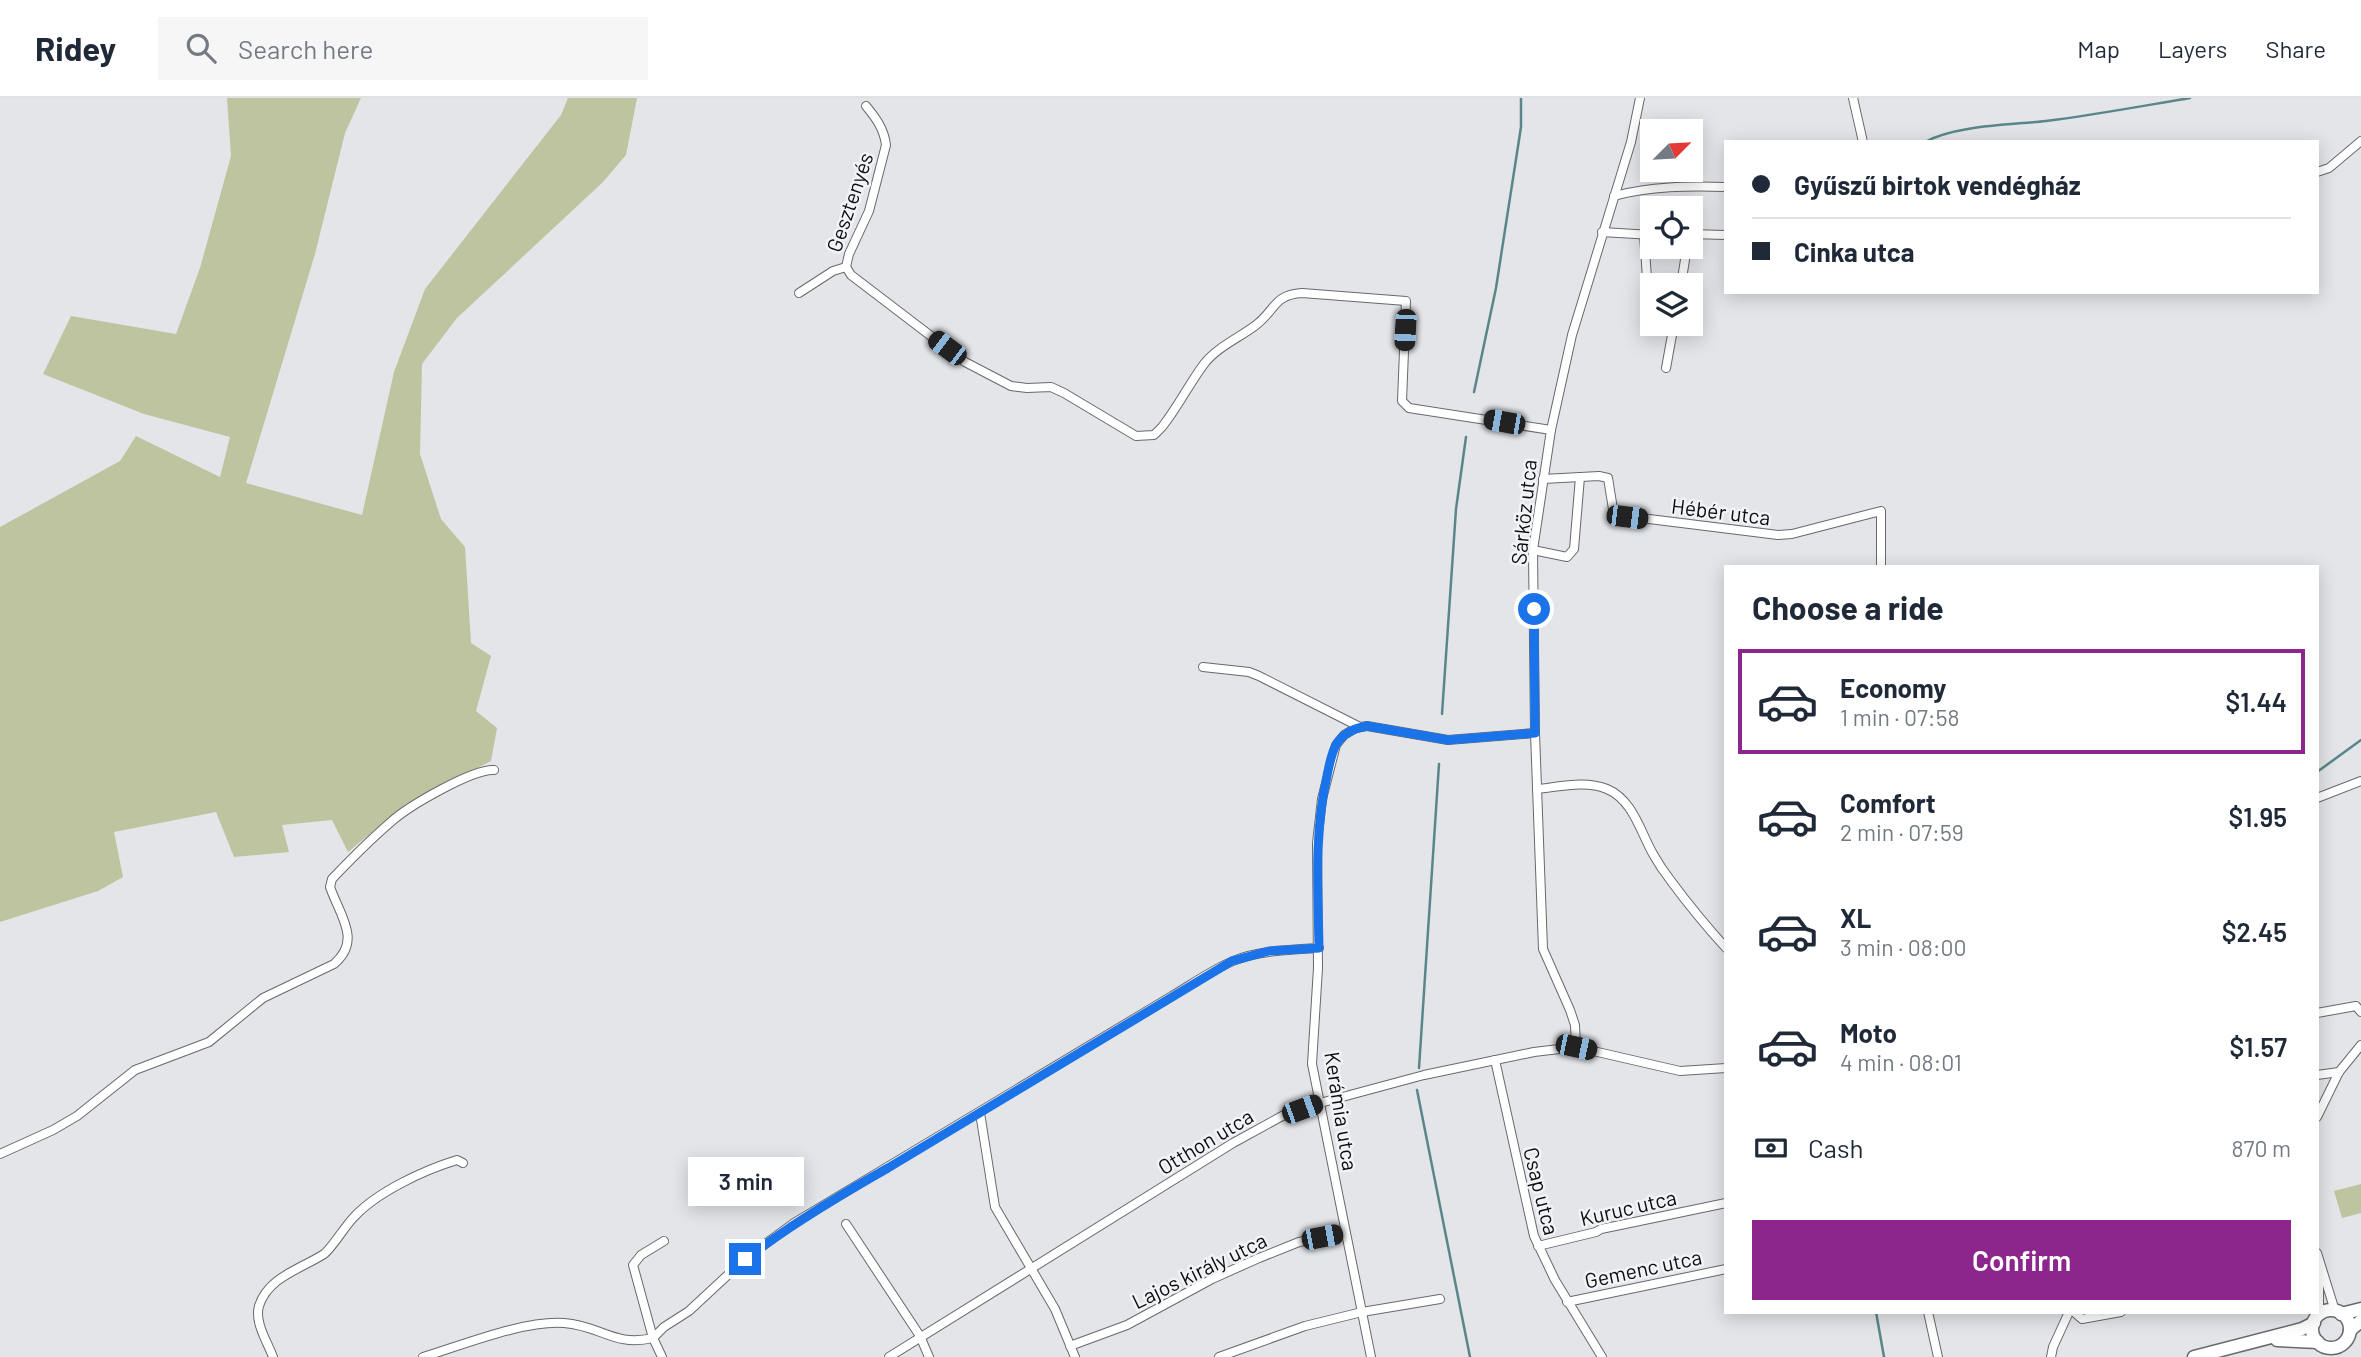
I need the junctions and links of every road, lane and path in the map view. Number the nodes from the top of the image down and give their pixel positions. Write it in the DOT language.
graph roads {
  1 [pos="1640,98"];
  2 [pos="1853,98"];
  3 [pos="866,106"];
  4 [pos="1863,140"];
  5 [pos="2361,141"];
  6 [pos="2319,171"];
  7 [pos="1724,187"];
  8 [pos="1615,196"];
  9 [pos="1602,232"];
  10 [pos="1640,234"];
  11 [pos="1703,234"];
  12 [pos="1724,235"];
  13 [pos="846,267"];
  14 [pos="799,293"];
  15 [pos="1672,336"];
  16 [pos="1666,368"];
  17 [pos="1551,430"];
  18 [pos="1580,477"];
  19 [pos="1543,479"];
  20 [pos="1533,550"];
  21 [pos="1881,565"];
  22 [pos="1203,667"];
  23 [pos="1360,727"];
  24 [pos="1535,733"];
  25 [pos="494,770"];
  26 [pos="2361,781"];
  27 [pos="1537,789"];
  28 [pos="2319,797"];
  29 [pos="1724,946"];
  30 [pos="1319,948"];
  31 [pos="2359,1007"];
  32 [pos="2319,1013"];
  33 [pos="2361,1045"];
  34 [pos="1576,1047"];
  35 [pos="1495,1060"];
  36 [pos="1724,1068"];
  37 [pos="2339,1072"];
  38 [pos="2319,1076"];
  39 [pos="1320,1103"];
  40 [pos="981,1113"];
  41 [pos="2319,1113"];
  42 [pos="0,1154"];
  43 [pos="463,1163"];
  44 [pos="1724,1203"];
  45 [pos="846,1224"];
  46 [pos="1345,1233"];
  47 [pos="664,1241"];
  48 [pos="1538,1246"];
  49 [pos="2319,1260"];
  50 [pos="1032,1267"];
  51 [pos="1724,1269"];
  52 [pos="1440,1298"];
  53 [pos="1567,1302"];
  54 [pos="2361,1310"];
  55 [pos="1362,1312"];
  56 [pos="2338,1312"];
  57 [pos="1928,1314"];
  58 [pos="2070,1314"];
  59 [pos="2074,1314"];
  60 [pos="2110,1314"];
  61 [pos="2317,1314"];
  62 [pos="2317,1319"];
  63 [pos="2361,1321"];
  64 [pos="2348,1335"];
  65 [pos="919,1336"];
  66 [pos="653,1338"];
  67 [pos="2263,1340"];
  68 [pos="1070,1346"];
  69 [pos="2325,1349"];
  70 [pos="274,1357"];
  71 [pos="423,1357"];
  72 [pos="662,1357"];
  73 [pos="889,1357"];
  74 [pos="929,1357"];
  75 [pos="1074,1357"];
  76 [pos="1219,1357"];
  77 [pos="1371,1357"];
  78 [pos="1602,1357"];
  79 [pos="1938,1357"];
  80 [pos="2051,1357"];
  81 [pos="2194,1357"];
  82 [pos="2344,1357"];
  1 -- 8 [label="street, Sárköz utca"];
  2 -- 4 [label="street"];
  3 -- 13 [label="street, Gesztenyés"];
  5 -- 6 [label="street"];
  7 -- 8 [label="street"];
  8 -- 9 [label="street, Sárköz utca"];
  9 -- 10 [label="street"];
  9 -- 17 [label="street, Sárköz utca"];
  11 -- 12 [label="street"];
  13 -- 14 [label="street"];
  13 -- 17 [label="street, Gesztenyés"];
  15 -- 16 [label="street"];
  17 -- 19 [label="street, Sárköz utca"];
  18 -- 19 [label="street, Hébér utca"];
  18 -- 20 [label="street"];
  18 -- 21 [label="street, Hébér utca"];
  19 -- 20 [label="street, Sárköz utca"];
  20 -- 24 [label="street, Sárköz utca"];
  22 -- 23 [label="street"];
  23 -- 24 [label="street"];
  23 -- 30 [label="street, Kerámia utca"];
  24 -- 27 [label="street, Sárköz utca"];
  25 -- 42 [label="street"];
  26 -- 28 [label="street"];
  27 -- 29 [label="street"];
  27 -- 34 [label="street, Sárköz utca"];
  30 -- 39 [label="street, Kerámia utca"];
  30 -- 40 [label="street"];
  31 -- 32 [label="street"];
  33 -- 37 [label="street"];
  34 -- 35 [label="street, Otthon utca"];
  34 -- 36 [label="street, Otthon utca"];
  35 -- 39 [label="street, Otthon utca"];
  35 -- 48 [label="street, Csap utca"];
  37 -- 38 [label="street"];
  37 -- 41 [label="street"];
  39 -- 46 [label="street, Kerámia utca"];
  39 -- 50 [label="street, Otthon utca"];
  40 -- 50 [label="street"];
  40 -- 66 [label="street"];
  43 -- 70 [label="street"];
  44 -- 48 [label="street, Kuruc utca"];
  45 -- 65 [label="street"];
  46 -- 55 [label="street, Kerámia utca"];
  46 -- 68 [label="street, Lajos király utca"];
  47 -- 66 [label="street"];
  48 -- 53 [label="street, Csap utca"];
  49 -- 56 [label="street"];
  50 -- 65 [label="street, Otthon utca"];
  50 -- 68 [label="street"];
  51 -- 53 [label="street, Gemenc utca"];
  52 -- 55 [label="street"];
  53 -- 78 [label="street, Csap utca"];
  54 -- 56 [label="main road"];
  55 -- 76 [label="street"];
  55 -- 77 [label="street, Kerámia utca"];
  56 -- 62 [label="main road"];
  56 -- 64 [label="main road"];
  57 -- 79 [label="street"];
  58 -- 80 [label="street"];
  59 -- 60 [label="street"];
  61 -- 62 [label="street"];
  62 -- 67 [label="main road"];
  62 -- 69 [label="main road"];
  63 -- 64 [label="main road"];
  64 -- 69 [label="main road"];
  64 -- 82 [label="main road"];
  65 -- 73 [label="street, Otthon utca"];
  65 -- 74 [label="street"];
  66 -- 71 [label="street"];
  66 -- 72 [label="street"];
  67 -- 69 [label="main road"];
  67 -- 81 [label="main road"];
  68 -- 75 [label="street"];
}
